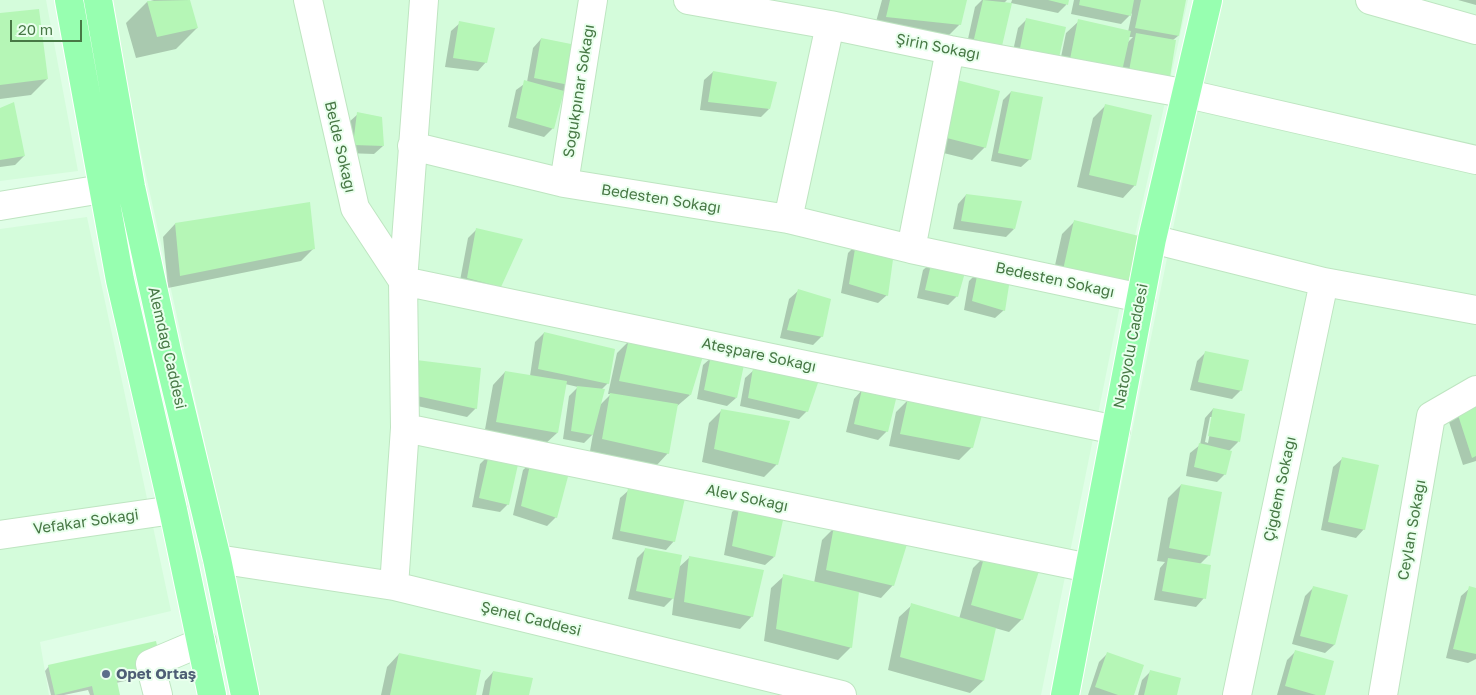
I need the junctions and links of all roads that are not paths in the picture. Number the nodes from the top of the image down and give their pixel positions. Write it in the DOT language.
graph roads {
  1 [pos="68,0"];
  2 [pos="98,0"];
  3 [pos="308,0"];
  4 [pos="424,0"];
  5 [pos="593,0"];
  6 [pos="688,0"];
  7 [pos="1208,0"];
  8 [pos="1370,0"];
  9 [pos="830,25"];
  10 [pos="1476,30"];
  11 [pos="950,50"];
  12 [pos="1188,94"];
  13 [pos="412,146"];
  14 [pos="1476,160"];
  15 [pos="564,183"];
  16 [pos="131,187"];
  17 [pos="102,189"];
  18 [pos="0,206"];
  19 [pos="788,219"];
  20 [pos="1152,239"];
  21 [pos="911,249"];
  22 [pos="403,280"];
  23 [pos="1324,282"];
  24 [pos="1140,298"];
  25 [pos="1476,310"];
  26 [pos="1476,390"];
  27 [pos="405,428"];
  28 [pos="1116,430"];
  29 [pos="173,510"];
  30 [pos="0,534"];
  31 [pos="218,559"];
  32 [pos="1090,568"];
  33 [pos="394,586"];
  34 [pos="202,642"];
  35 [pos="158,695"];
  36 [pos="212,695"];
  37 [pos="245,695"];
  38 [pos="842,695"];
  39 [pos="1066,695"];
  40 [pos="1237,695"];
  41 [pos="1383,695"];
  1 -- 17 [label="main road, Alemdağ Caddesi"];
  2 -- 16 [label="main road, Alemdağ Caddesi"];
  3 -- 22 [label="street, Belde Sokağı"];
  4 -- 13 [label="street"];
  5 -- 15 [label="street, Soğukpınar Sokağı"];
  6 -- 9 [label="street, Şirin Sokağı"];
  7 -- 12 [label="main road, Natoyolu Caddesi"];
  8 -- 10 [label="street"];
  9 -- 11 [label="street, Şirin Sokağı"];
  9 -- 19 [label="street"];
  11 -- 12 [label="street, Şirin Sokağı"];
  11 -- 21 [label="street"];
  12 -- 14 [label="street, Şirin Sokağı"];
  12 -- 20 [label="main road, Natoyolu Caddesi"];
  13 -- 15 [label="street, Bedesten Sokağı"];
  13 -- 22 [label="street"];
  15 -- 19 [label="street, Bedesten Sokağı"];
  16 -- 17 [label="main road"];
  16 -- 31 [label="main road, Alemdağ Caddesi"];
  17 -- 18 [label="street"];
  17 -- 29 [label="main road, Alemdağ Caddesi"];
  19 -- 21 [label="street, Bedesten Sokağı"];
  20 -- 23 [label="street"];
  20 -- 24 [label="main road, Natoyolu Caddesi"];
  21 -- 24 [label="street, Bedesten Sokağı"];
  22 -- 27 [label="street"];
  22 -- 28 [label="street, Ateşpare Sokağı"];
  23 -- 25 [label="street"];
  23 -- 40 [label="street, Çiğdem Sokağı"];
  24 -- 28 [label="main road, Natoyolu Caddesi"];
  26 -- 41 [label="street, Ceylan Sokağı"];
  27 -- 32 [label="street, Alev Sokağı"];
  27 -- 33 [label="street"];
  28 -- 32 [label="main road, Natoyolu Caddesi"];
  29 -- 30 [label="street, Vefakar Sokaği"];
  29 -- 34 [label="main road, Alemdağ Caddesi"];
  31 -- 33 [label="street, Şenel Caddesi"];
  31 -- 37 [label="main road, Alemdağ Caddesi"];
  32 -- 39 [label="main road, Natoyolu Caddesi"];
  33 -- 38 [label="street, Şenel Caddesi"];
  34 -- 35 [label="street"];
  34 -- 36 [label="main road, Alemdağ Caddesi"];
}
